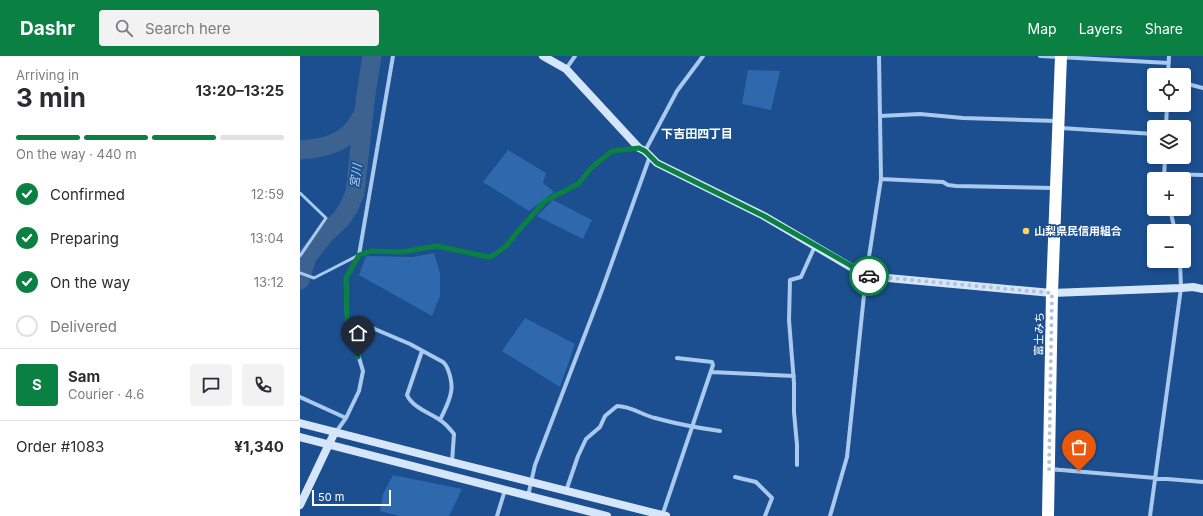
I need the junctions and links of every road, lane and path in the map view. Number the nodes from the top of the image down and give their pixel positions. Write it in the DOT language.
graph roads {
  1 [pos="393,56"];
  2 [pos="543,56"];
  3 [pos="575,56"];
  4 [pos="703,56"];
  5 [pos="879,56"];
  6 [pos="1040,56"];
  7 [pos="1061,56"];
  8 [pos="1169,56"];
  9 [pos="1169,63"];
  10 [pos="1169,68"];
  11 [pos="566,69"];
  12 [pos="1191,85"];
  13 [pos="1203,88"];
  14 [pos="880,116"];
  15 [pos="1058,124"];
  16 [pos="1147,133"];
  17 [pos="645,151"];
  18 [pos="1191,175"];
  19 [pos="1203,175"];
  20 [pos="881,179"];
  21 [pos="1056,188"];
  22 [pos="300,193"];
  23 [pos="815,246"];
  24 [pos="359,255"];
  25 [pos="300,256"];
  26 [pos="1180,268"];
  27 [pos="300,273"];
  28 [pos="866,276"];
  29 [pos="1181,288"];
  30 [pos="1203,289"];
  31 [pos="1052,293"];
  32 [pos="349,328"];
  33 [pos="422,351"];
  34 [pos="677,358"];
  35 [pos="711,372"];
  36 [pos="794,376"];
  37 [pos="300,397"];
  38 [pos="346,418"];
  39 [pos="440,420"];
  40 [pos="300,423"];
  41 [pos="692,427"];
  42 [pos="720,431"];
  43 [pos="335,432"];
  44 [pos="300,437"];
  45 [pos="328,444"];
  46 [pos="452,462"];
  47 [pos="797,465"];
  48 [pos="1049,469"];
  49 [pos="735,477"];
  50 [pos="1155,478"];
  51 [pos="531,482"];
  52 [pos="1203,482"];
  53 [pos="505,490"];
  54 [pos="566,491"];
  55 [pos="528,496"];
  56 [pos="300,505"];
  57 [pos="497,516"];
  58 [pos="607,516"];
  59 [pos="664,516"];
  60 [pos="765,516"];
  61 [pos="830,516"];
  62 [pos="1048,516"];
  63 [pos="1150,516"];
  1 -- 24 [label="street"];
  2 -- 11 [label="street"];
  3 -- 11 [label="street"];
  4 -- 17 [label="street"];
  5 -- 14 [label="street"];
  6 -- 7 [label="street"];
  7 -- 9 [label="street"];
  7 -- 15 [label="highway, 富士みち"];
  8 -- 9 [label="street"];
  9 -- 10 [label="street"];
  11 -- 17 [label="street"];
  12 -- 13 [label="street"];
  14 -- 15 [label="street"];
  14 -- 20 [label="street"];
  15 -- 16 [label="street"];
  15 -- 21 [label="highway, 富士みち"];
  17 -- 23 [label="street"];
  17 -- 24 [label="lane"];
  17 -- 51 [label="street"];
  18 -- 19 [label="street"];
  20 -- 21 [label="street"];
  20 -- 28 [label="street"];
  21 -- 31 [label="highway, 富士みち"];
  22 -- 25 [label="lane"];
  23 -- 28 [label="street"];
  23 -- 36 [label="street"];
  24 -- 27 [label="lane"];
  24 -- 32 [label="street"];
  26 -- 29 [label="street"];
  28 -- 31 [label="street"];
  28 -- 61 [label="street"];
  29 -- 30 [label="street"];
  29 -- 31 [label="street"];
  29 -- 50 [label="street"];
  31 -- 48 [label="highway, 富士みち"];
  32 -- 33 [label="street"];
  32 -- 38 [label="street"];
  33 -- 39 [label="street"];
  33 -- 39 [label="street"];
  34 -- 35 [label="street"];
  35 -- 36 [label="street"];
  35 -- 41 [label="street"];
  36 -- 47 [label="street"];
  37 -- 38 [label="street"];
  38 -- 43 [label="street"];
  39 -- 46 [label="street"];
  40 -- 43 [label="street"];
  41 -- 42 [label="street"];
  41 -- 54 [label="street"];
  41 -- 59 [label="street"];
  43 -- 45 [label="street"];
  43 -- 46 [label="street"];
  44 -- 45 [label="street"];
  45 -- 53 [label="street"];
  45 -- 56 [label="street"];
  46 -- 51 [label="street"];
  48 -- 50 [label="street"];
  48 -- 62 [label="highway, 富士みち"];
  49 -- 60 [label="street"];
  50 -- 52 [label="street"];
  50 -- 63 [label="street"];
  51 -- 54 [label="street"];
  51 -- 55 [label="street"];
  53 -- 55 [label="street"];
  53 -- 57 [label="street"];
  54 -- 59 [label="street"];
  55 -- 58 [label="street"];
}
